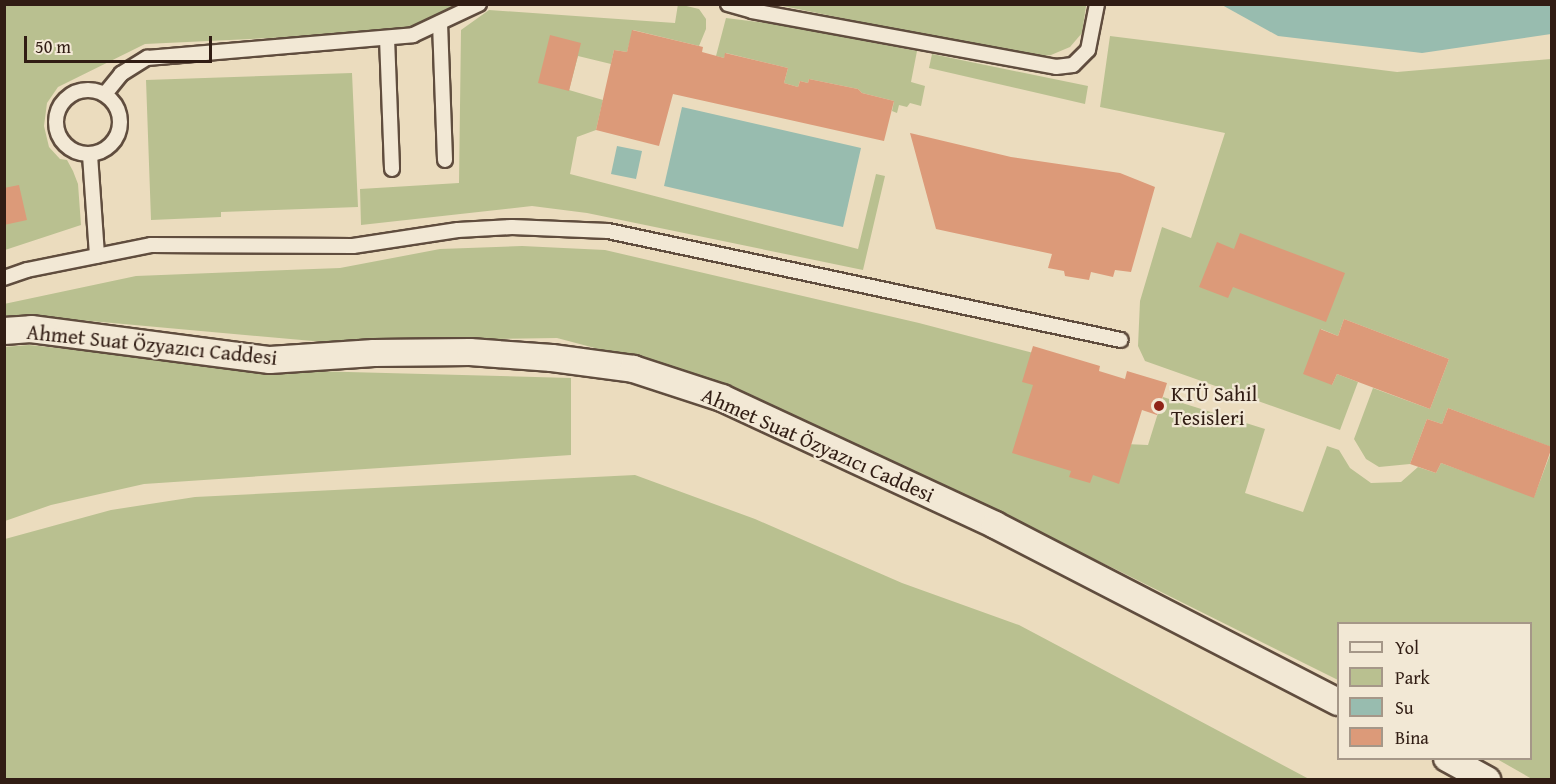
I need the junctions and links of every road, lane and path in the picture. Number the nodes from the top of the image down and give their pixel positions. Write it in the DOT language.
graph roads {
  1 [pos="480,4"];
  2 [pos="728,4"];
  3 [pos="1097,4"];
  4 [pos="440,22"];
  5 [pos="387,38"];
  6 [pos="105,94"];
  7 [pos="90,154"];
  8 [pos="445,160"];
  9 [pos="392,169"];
  10 [pos="96,256"];
  11 [pos="4,278"];
  12 [pos="4,331"];
  13 [pos="1120,340"];
  14 [pos="1337,701"];
  15 [pos="1449,760"];
  16 [pos="1487,780"];
  1 -- 4 [label="lane"];
  2 -- 3 [label="lane"];
  4 -- 5 [label="lane"];
  4 -- 8 [label="lane"];
  5 -- 6 [label="lane"];
  5 -- 9 [label="lane"];
  6 -- 7 [label="lane"];
  6 -- 7 [label="lane"];
  7 -- 10 [label="lane"];
  10 -- 11 [label="lane"];
  10 -- 13 [label="lane"];
  12 -- 14 [label="street, Ahmet Suat Özyazıcı Caddesi"];
  15 -- 16 [label="street"];
}
